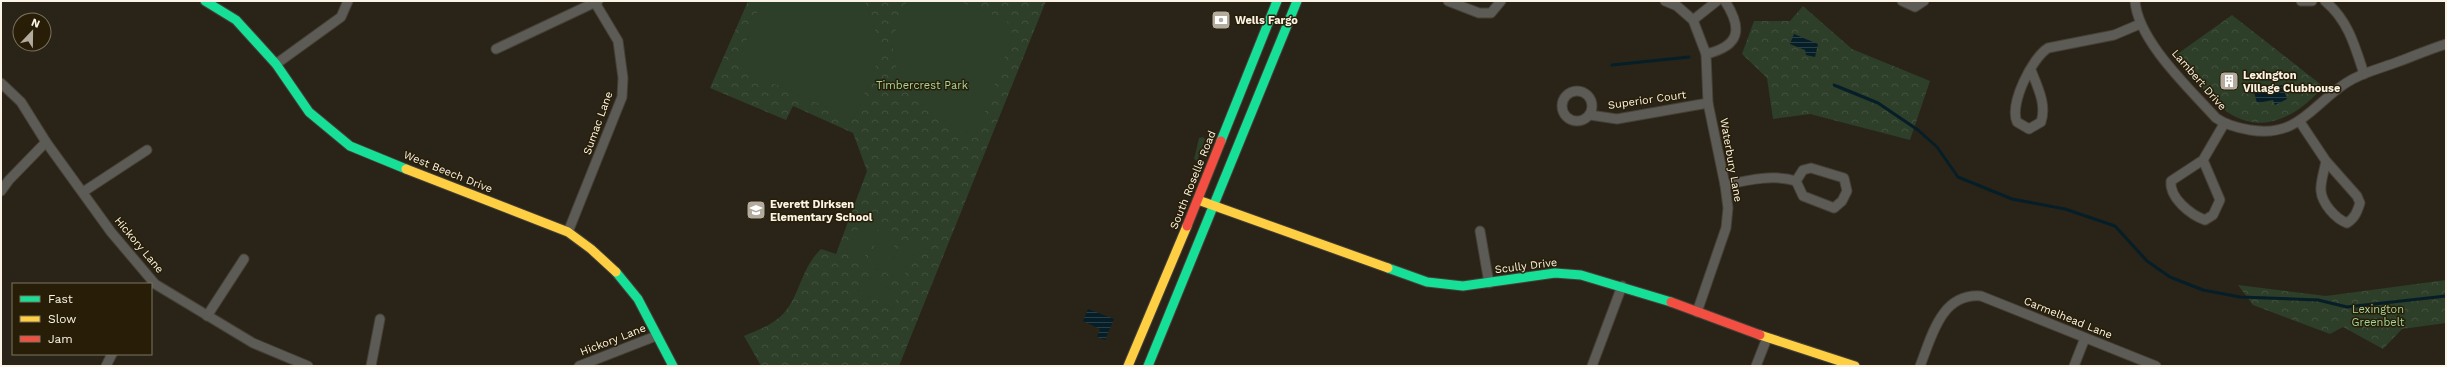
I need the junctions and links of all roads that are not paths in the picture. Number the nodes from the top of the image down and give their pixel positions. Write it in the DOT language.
graph roads {
  1 [pos="205,1"];
  2 [pos="348,1"];
  3 [pos="1277,1"];
  4 [pos="1297,1"];
  5 [pos="1448,1"];
  6 [pos="1501,1"];
  7 [pos="1666,1"];
  8 [pos="1717,1"];
  9 [pos="1725,1"];
  10 [pos="1902,1"];
  11 [pos="1924,1"];
  12 [pos="2135,1"];
  13 [pos="2301,1"];
  14 [pos="2312,1"];
  15 [pos="2325,1"];
  16 [pos="595,2"];
  17 [pos="1693,20"];
  18 [pos="2140,24"];
  19 [pos="2446,44"];
  20 [pos="496,49"];
  21 [pos="1706,54"];
  22 [pos="276,64"];
  23 [pos="2030,70"];
  24 [pos="2364,74"];
  25 [pos="1,83"];
  26 [pos="1708,103"];
  27 [pos="1590,115"];
  28 [pos="2300,122"];
  29 [pos="2224,124"];
  30 [pos="46,142"];
  31 [pos="147,150"];
  32 [pos="2203,160"];
  33 [pos="2326,162"];
  34 [pos="1796,181"];
  35 [pos="1725,185"];
  36 [pos="1,191"];
  37 [pos="83,192"];
  38 [pos="1198,200"];
  39 [pos="1215,205"];
  40 [pos="1480,231"];
  41 [pos="568,232"];
  42 [pos="244,260"];
  43 [pos="1489,282"];
  44 [pos="150,283"];
  45 [pos="1622,286"];
  46 [pos="153,287"];
  47 [pos="1697,312"];
  48 [pos="207,316"];
  49 [pos="380,319"];
  50 [pos="656,336"];
  51 [pos="1767,338"];
  52 [pos="2085,338"];
  53 [pos="112,355"];
  54 [pos="106,366"];
  55 [pos="308,366"];
  56 [pos="371,366"];
  57 [pos="579,366"];
  58 [pos="673,366"];
  59 [pos="1128,366"];
  60 [pos="1148,366"];
  61 [pos="1592,366"];
  62 [pos="1756,366"];
  63 [pos="1855,366"];
  64 [pos="1920,366"];
  65 [pos="2074,366"];
  66 [pos="2156,366"];
  1 -- 22 [label="street, West Beech Drive"];
  2 -- 22 [label="street"];
  3 -- 38 [label="street, South Roselle Road"];
  4 -- 39 [label="street"];
  5 -- 6 [label="street"];
  7 -- 17 [label="street"];
  8 -- 17 [label="street"];
  9 -- 21 [label="street"];
  10 -- 11 [label="street"];
  12 -- 18 [label="street, Lambert Drive"];
  13 -- 14 [label="street"];
  15 -- 24 [label="street"];
  16 -- 20 [label="street"];
  16 -- 41 [label="street, Sumac Lane"];
  17 -- 21 [label="street, Waterbury Lane"];
  18 -- 23 [label="street"];
  18 -- 29 [label="street, Lambert Drive"];
  19 -- 24 [label="street, Lambert Drive"];
  21 -- 26 [label="street, Waterbury Lane"];
  22 -- 41 [label="street, West Beech Drive"];
  23 -- 23 [label="street"];
  24 -- 28 [label="street, Lambert Drive"];
  25 -- 30 [label="street, Hickory Lane"];
  26 -- 27 [label="street, Superior Court"];
  26 -- 35 [label="street, Waterbury Lane"];
  28 -- 29 [label="street, Lambert Drive"];
  28 -- 33 [label="street"];
  29 -- 32 [label="street"];
  30 -- 36 [label="street"];
  30 -- 37 [label="street, Hickory Lane"];
  31 -- 37 [label="street"];
  32 -- 32 [label="street"];
  33 -- 33 [label="street"];
  34 -- 34 [label="street"];
  34 -- 35 [label="street"];
  35 -- 47 [label="street, Waterbury Lane"];
  37 -- 44 [label="street, Hickory Lane"];
  38 -- 39 [label="street, Scully Drive"];
  38 -- 59 [label="street, South Roselle Road"];
  39 -- 43 [label="street, Scully Drive"];
  39 -- 60 [label="street"];
  40 -- 43 [label="street"];
  41 -- 50 [label="street, West Beech Drive"];
  42 -- 48 [label="street"];
  43 -- 45 [label="street, Scully Drive"];
  45 -- 47 [label="street, Scully Drive"];
  45 -- 61 [label="street"];
  46 -- 48 [label="street, Hickory Lane"];
  47 -- 51 [label="street, Scully Drive"];
  48 -- 55 [label="street, Hickory Lane"];
  49 -- 56 [label="street"];
  50 -- 57 [label="street, Hickory Lane"];
  50 -- 58 [label="street, West Beech Drive"];
  51 -- 62 [label="street"];
  51 -- 63 [label="street, Scully Drive"];
  52 -- 64 [label="street, Carmelhead Lane"];
  52 -- 65 [label="street"];
  52 -- 66 [label="street, Carmelhead Lane"];
  53 -- 54 [label="street"];
}
